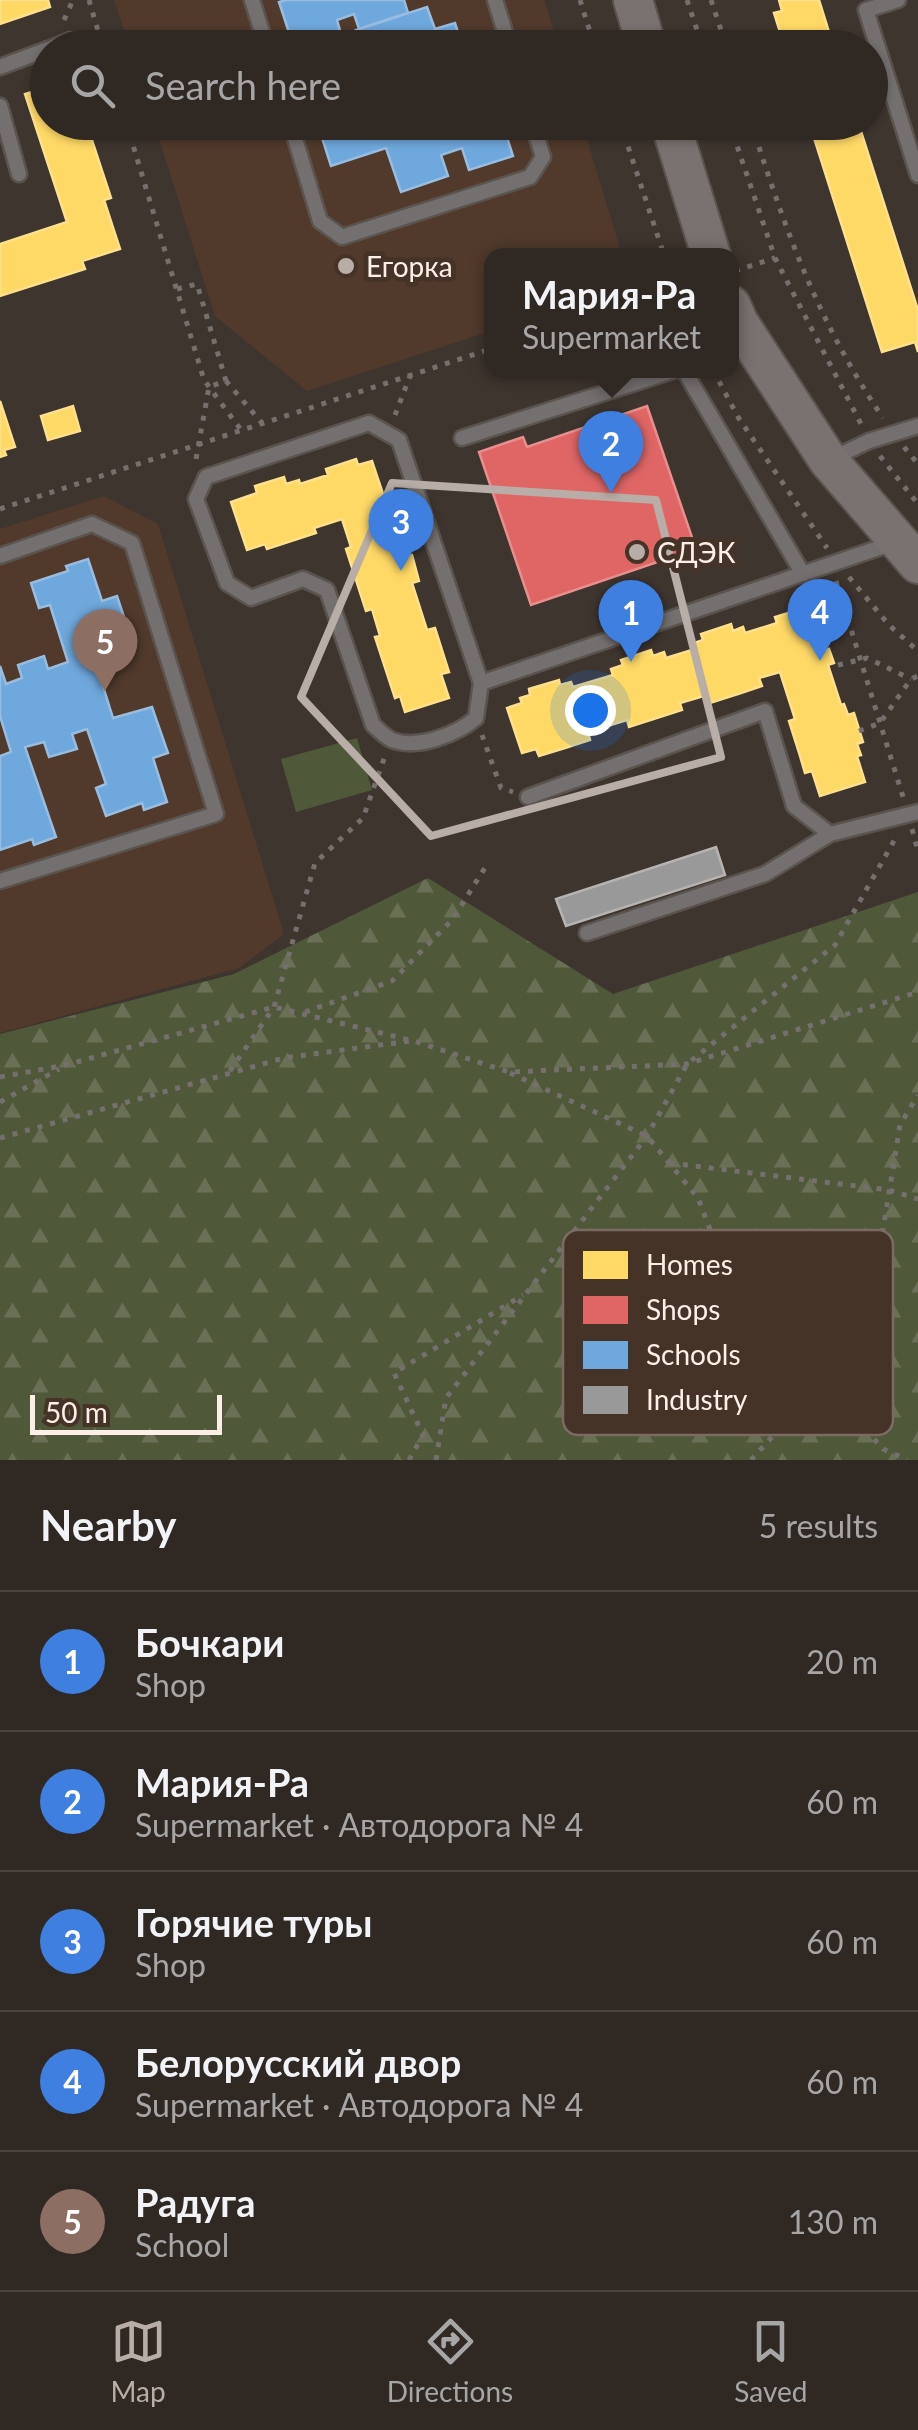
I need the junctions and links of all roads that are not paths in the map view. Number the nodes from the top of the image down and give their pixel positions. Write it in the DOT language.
graph roads {
  1 [pos="252,0"];
  2 [pos="495,0"];
  3 [pos="632,0"];
  4 [pos="898,0"];
  5 [pos="261,30"];
  6 [pos="504,30"];
  7 [pos="641,30"];
  8 [pos="872,30"];
  9 [pos="30,56"];
  10 [pos="0,68"];
  11 [pos="888,80"];
  12 [pos="0,106"];
  13 [pos="296,140"];
  14 [pos="538,140"];
  15 [pos="676,140"];
  16 [pos="19,174"];
  17 [pos="918,175"];
  18 [pos="709,248"];
  19 [pos="739,326"];
  20 [pos="654,378"];
  21 [pos="685,378"];
  22 [pos="918,426"];
  23 [pos="462,438"];
  24 [pos="828,460"];
  25 [pos="908,553"];
  26 [pos="0,556"];
  27 [pos="803,574"];
  28 [pos="481,683"];
  29 [pos="528,797"];
  30 [pos="913,813"];
  31 [pos="830,834"];
  32 [pos="0,882"];
  33 [pos="586,932"];
  1 -- 5 [label="lane"];
  2 -- 6 [label="lane"];
  3 -- 7 [label="main road"];
  4 -- 8 [label="lane"];
  9 -- 10 [label="lane"];
  11 -- 17 [label="lane"];
  12 -- 16 [label="lane"];
  13 -- 14 [label="lane"];
  15 -- 18 [label="main road"];
  19 -- 24 [label="main road"];
  20 -- 23 [label="lane"];
  21 -- 27 [label="lane"];
  22 -- 24 [label="lane"];
  24 -- 25 [label="main road"];
  25 -- 27 [label="lane"];
  26 -- 32 [label="lane"];
  27 -- 28 [label="lane"];
  28 -- 28 [label="lane"];
  29 -- 31 [label="lane"];
  30 -- 31 [label="lane"];
  31 -- 33 [label="lane"];
}
